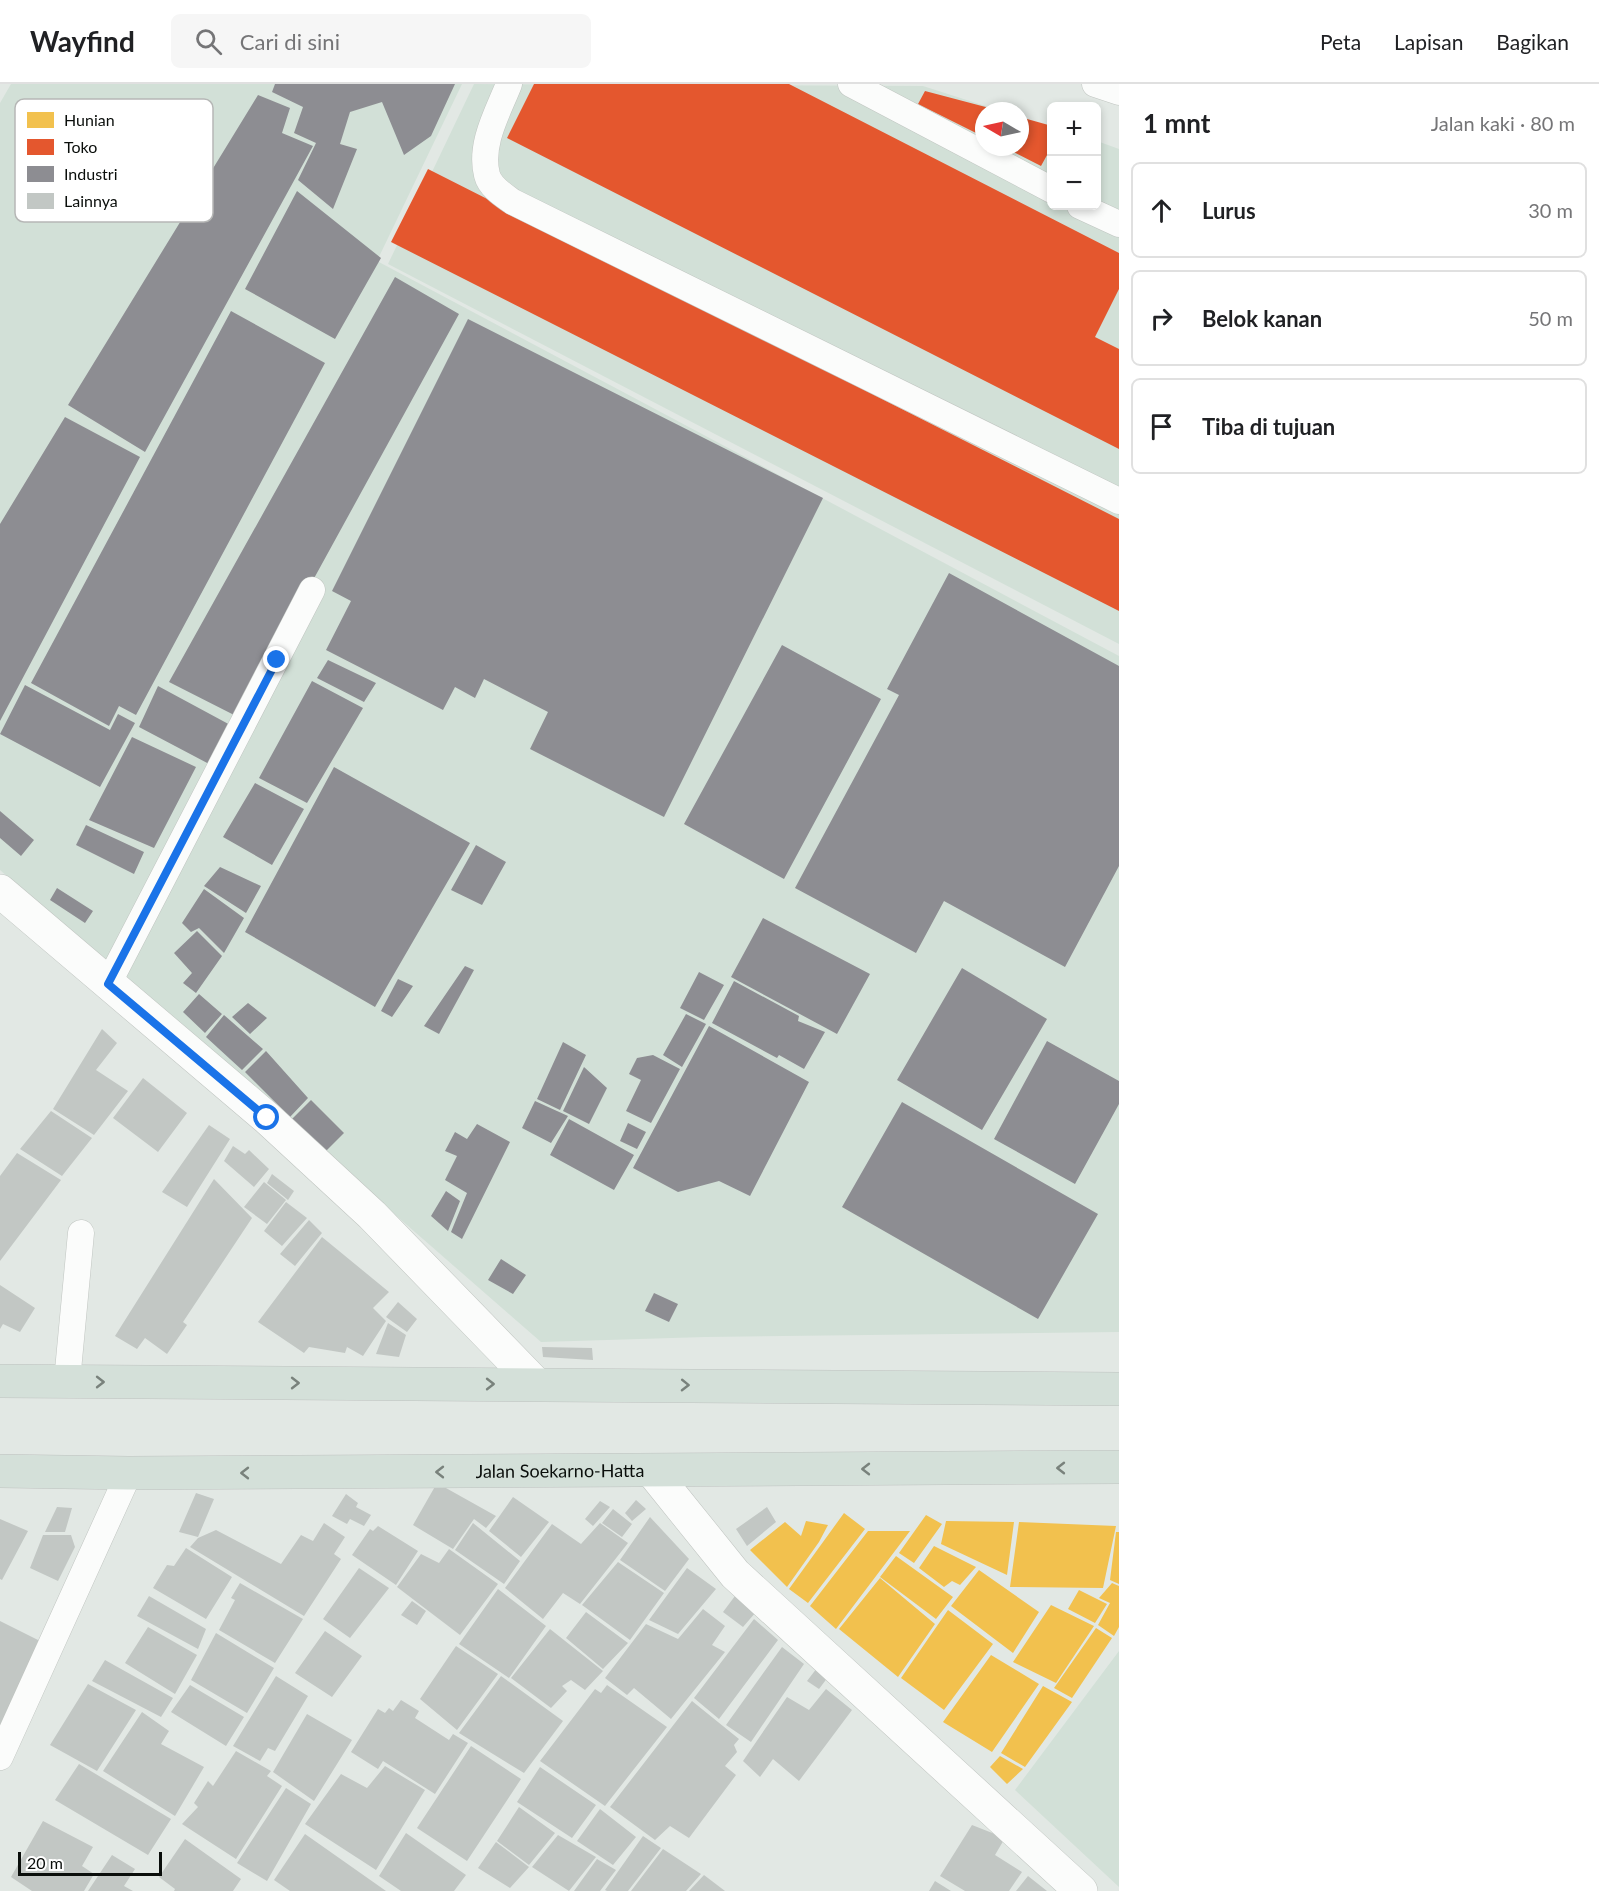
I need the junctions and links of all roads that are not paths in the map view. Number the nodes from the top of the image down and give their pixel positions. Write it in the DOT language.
graph roads {
  1 [pos="508,84"];
  2 [pos="851,84"];
  3 [pos="1095,84"];
  4 [pos="1119,92"];
  5 [pos="1047,187"];
  6 [pos="1089,210"];
  7 [pos="1119,224"];
  8 [pos="1119,501"];
  9 [pos="312,590"];
  10 [pos="0,891"];
  11 [pos="108,984"];
  12 [pos="81,1233"];
  13 [pos="0,1381"];
  14 [pos="67,1382"];
  15 [pos="536,1384"];
  16 [pos="1119,1389"];
  17 [pos="1119,1467"];
  18 [pos="0,1471"];
  19 [pos="652,1471"];
  20 [pos="129,1473"];
  21 [pos="0,1757"];
  22 [pos="1082,1891"];
  1 -- 8 [label="lane"];
  2 -- 5 [label="lane"];
  3 -- 4 [label="lane"];
  6 -- 7 [label="lane"];
  9 -- 11 [label="lane"];
  10 -- 11 [label="street"];
  11 -- 15 [label="street"];
  12 -- 14 [label="lane"];
  13 -- 14 [label="highway"];
  14 -- 15 [label="highway, one-way"];
  15 -- 16 [label="highway, one-way"];
  17 -- 19 [label="highway, Jalan Soekarno-Hatta, one-way"];
  18 -- 20 [label="highway, Jalan Soekarno-Hatta"];
  19 -- 20 [label="highway, Jalan Soekarno-Hatta, one-way"];
  19 -- 22 [label="street"];
  20 -- 21 [label="lane"];
}
